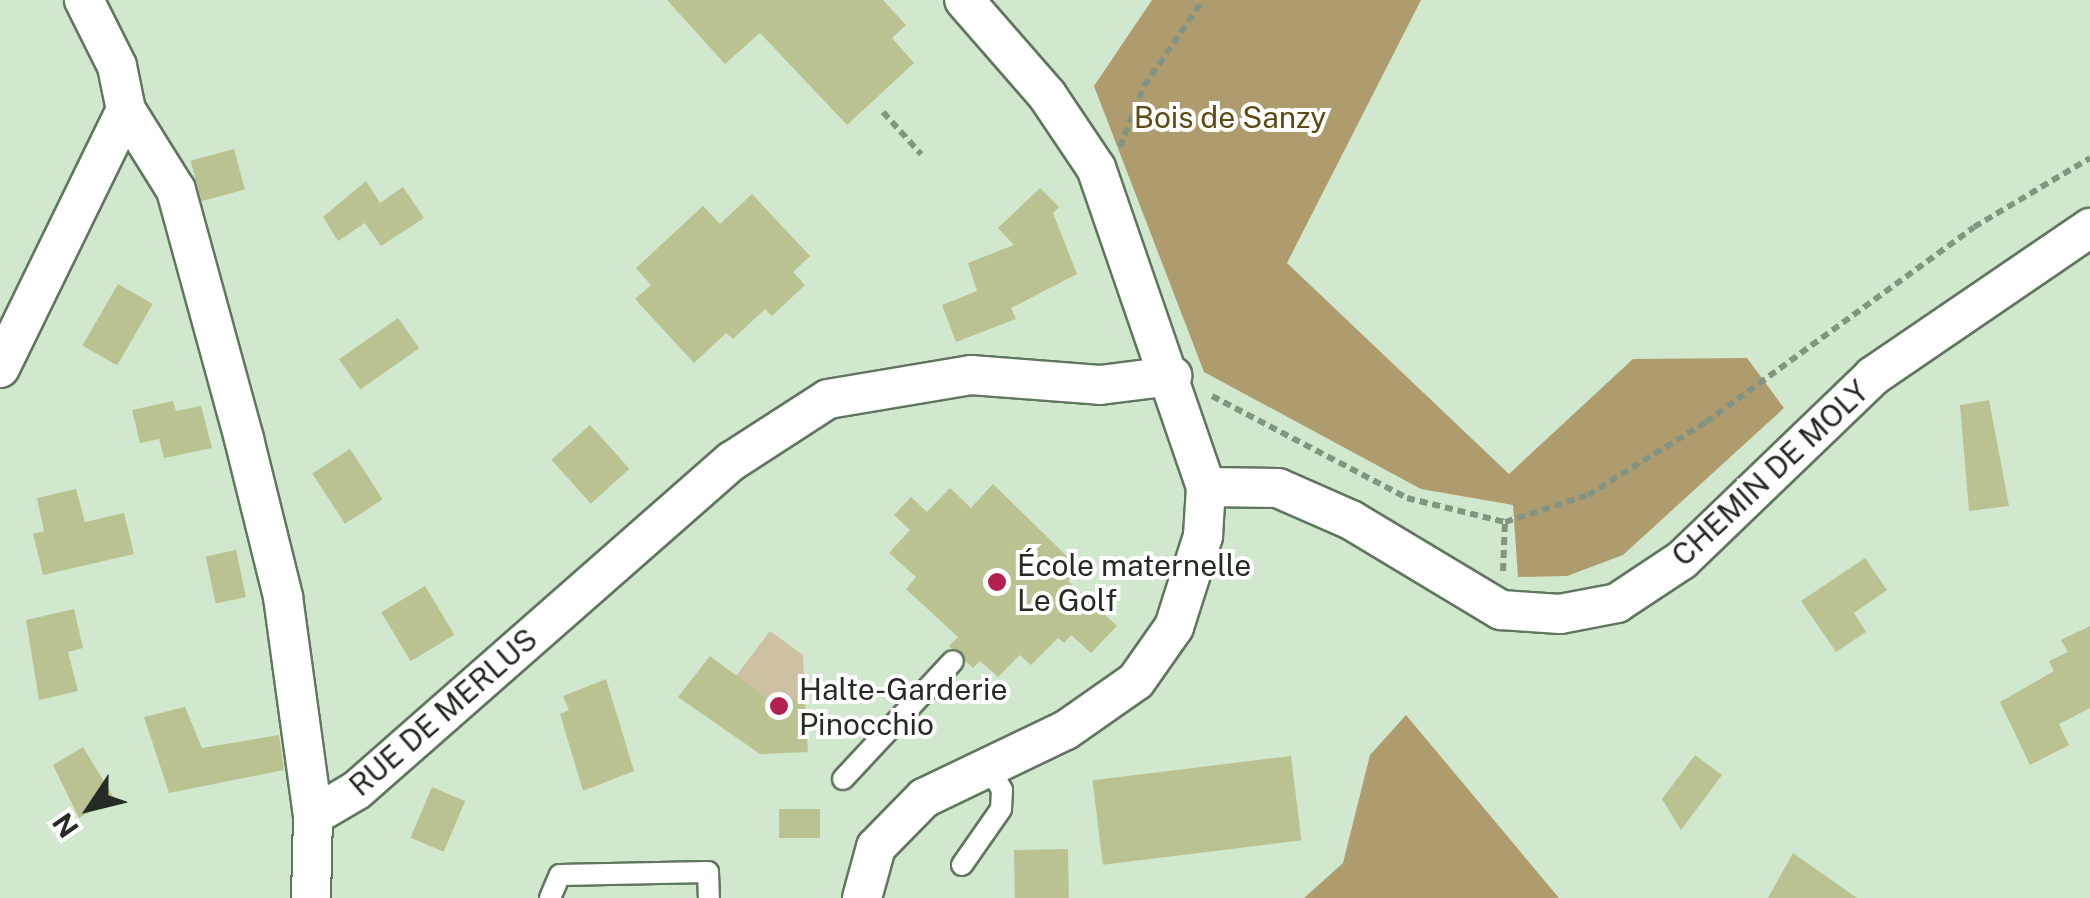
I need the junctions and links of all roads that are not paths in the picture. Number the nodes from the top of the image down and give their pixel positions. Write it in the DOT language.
graph roads {
  1 [pos="84,0"];
  2 [pos="964,0"];
  3 [pos="126,110"];
  4 [pos="2090,228"];
  5 [pos="0,368"];
  6 [pos="1172,376"];
  7 [pos="1206,487"];
  8 [pos="953,660"];
  9 [pos="988,766"];
  10 [pos="844,779"];
  11 [pos="313,816"];
  12 [pos="962,865"];
  13 [pos="311,898"];
  14 [pos="550,898"];
  15 [pos="710,898"];
  16 [pos="862,898"];
  1 -- 3 [label="street, RUE DE MERLUS"];
  2 -- 6 [label="street"];
  3 -- 5 [label="street"];
  3 -- 11 [label="street, RUE DE MERLUS"];
  4 -- 7 [label="street, CHEMIN DE MOLY"];
  6 -- 7 [label="street"];
  6 -- 11 [label="street, RUE DE MERLUS"];
  7 -- 9 [label="street"];
  8 -- 10 [label="lane"];
  9 -- 12 [label="lane"];
  9 -- 16 [label="street"];
  11 -- 13 [label="street"];
  14 -- 15 [label="lane"];
}
